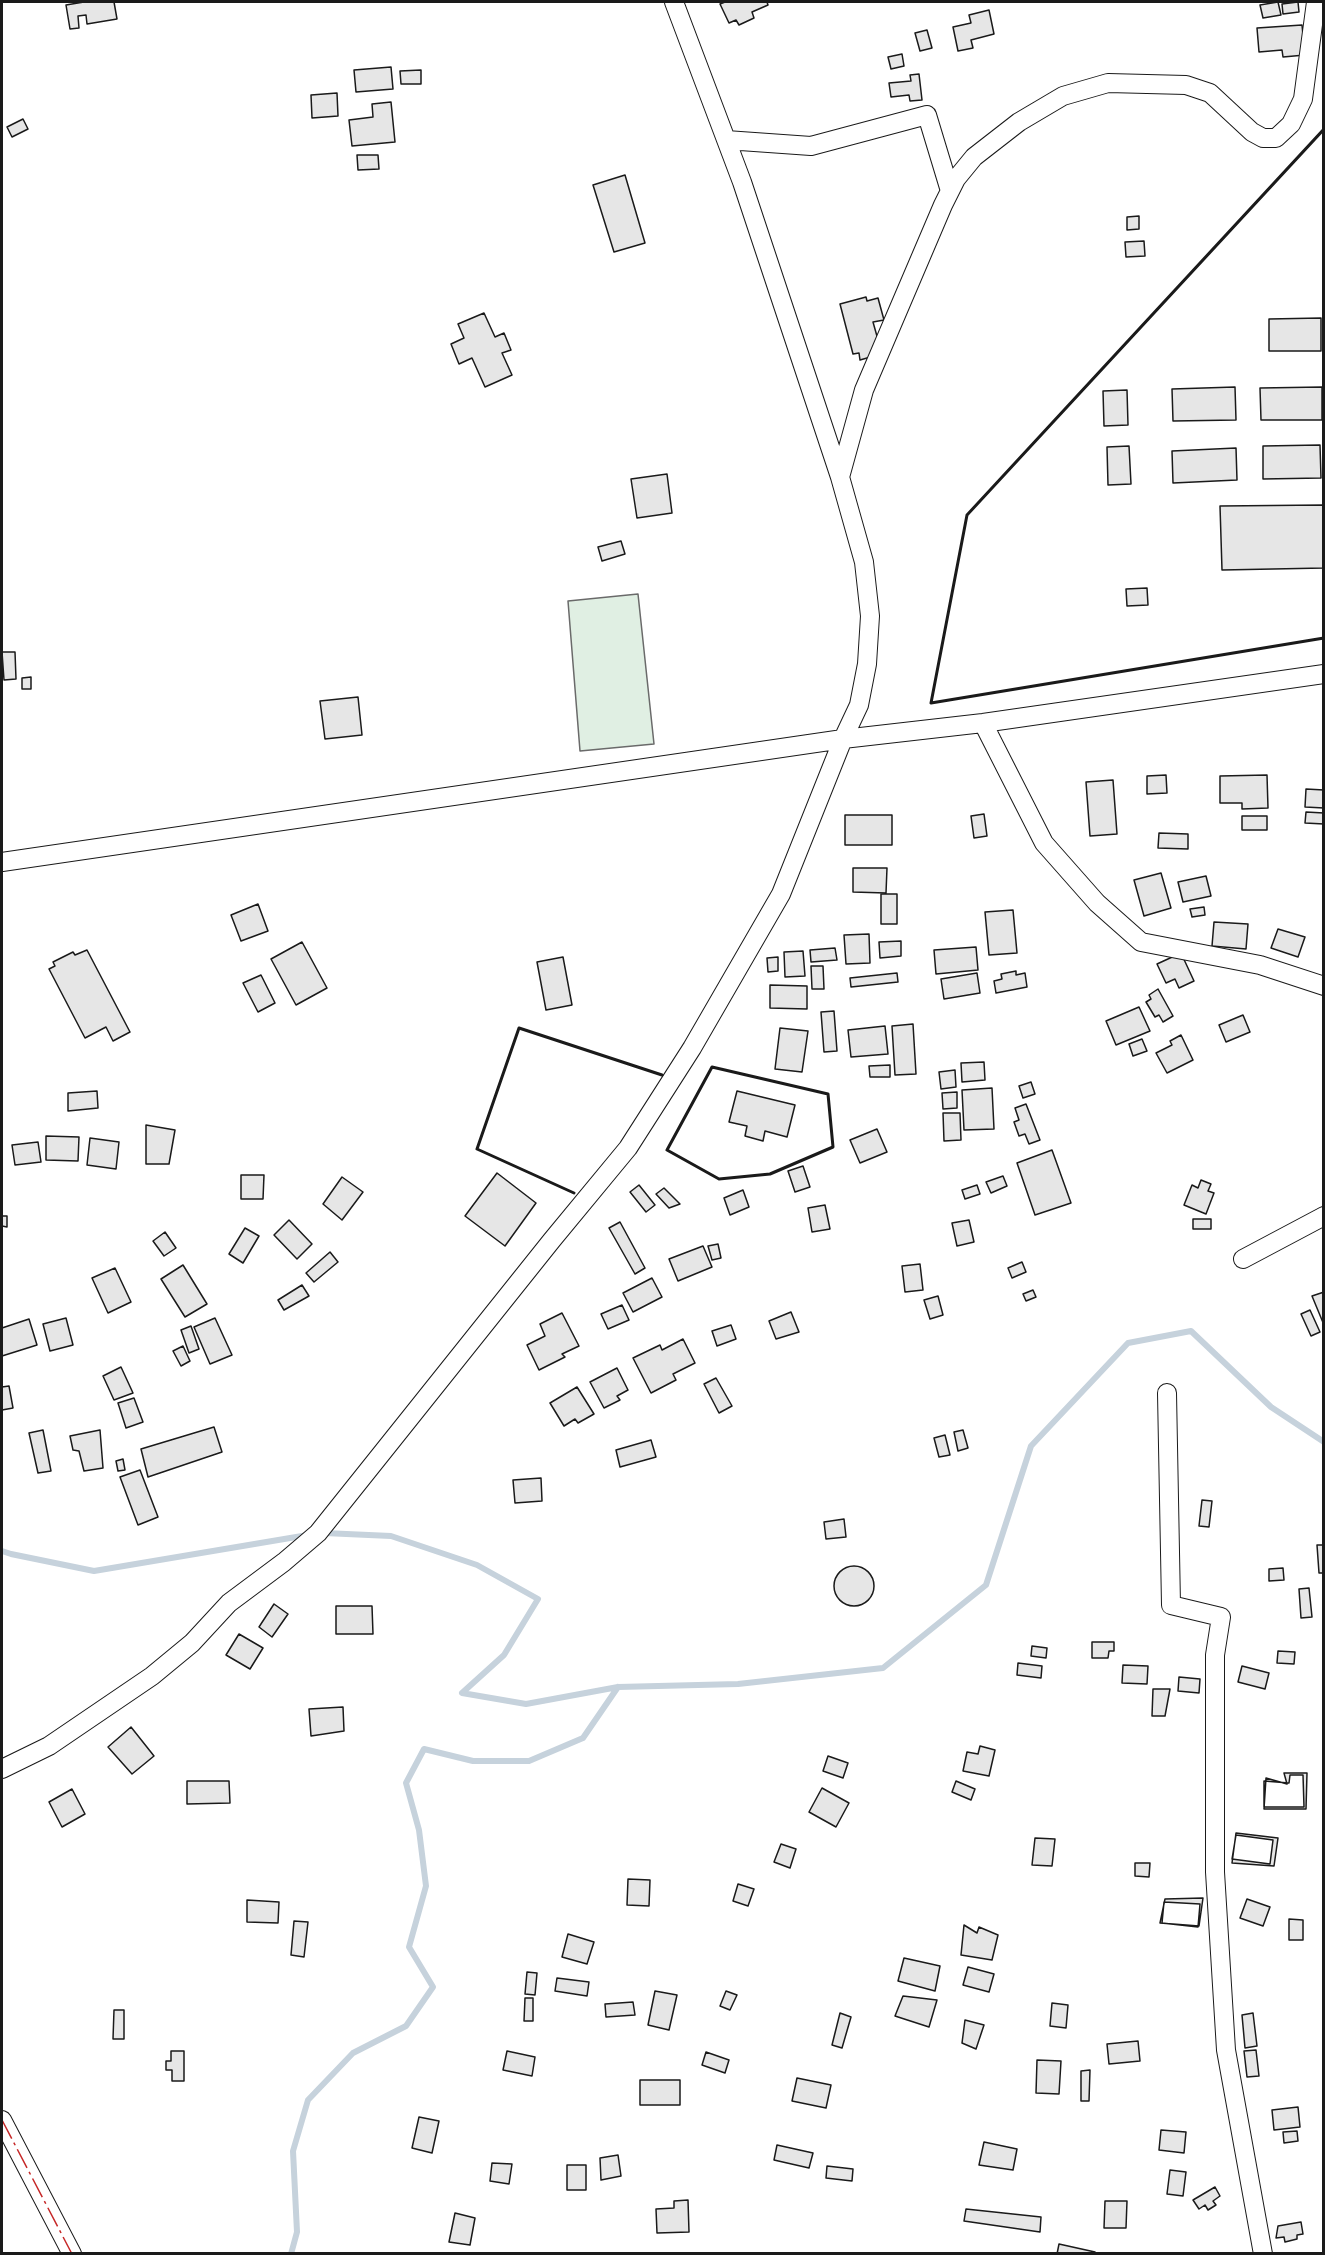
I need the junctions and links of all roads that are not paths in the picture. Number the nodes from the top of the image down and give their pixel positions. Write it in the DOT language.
graph roads {
  1 [pos="674,2"];
  2 [pos="1316,2"];
  3 [pos="726,140"];
  4 [pos="950,191"];
  5 [pos="840,477"];
  6 [pos="1323,674"];
  7 [pos="983,723"];
  8 [pos="843,739"];
  9 [pos="2,862"];
  10 [pos="1323,987"];
  11 [pos="1322,1221"];
  12 [pos="1243,1259"];
  13 [pos="1167,1393"];
  14 [pos="2,1769"];
  15 [pos="2,2120"];
  16 [pos="72,2253"];
  17 [pos="1263,2253"];
  1 -- 3 [label="street"];
  2 -- 4 [label="street"];
  3 -- 4 [label="street"];
  3 -- 5 [label="street"];
  4 -- 5 [label="street"];
  5 -- 8 [label="street"];
  6 -- 7 [label="street"];
  7 -- 8 [label="street"];
  7 -- 10 [label="street"];
  8 -- 9 [label="street"];
  8 -- 14 [label="street"];
  11 -- 12 [label="street"];
  13 -- 17 [label="street"];
  15 -- 16 [label="street"];
}
